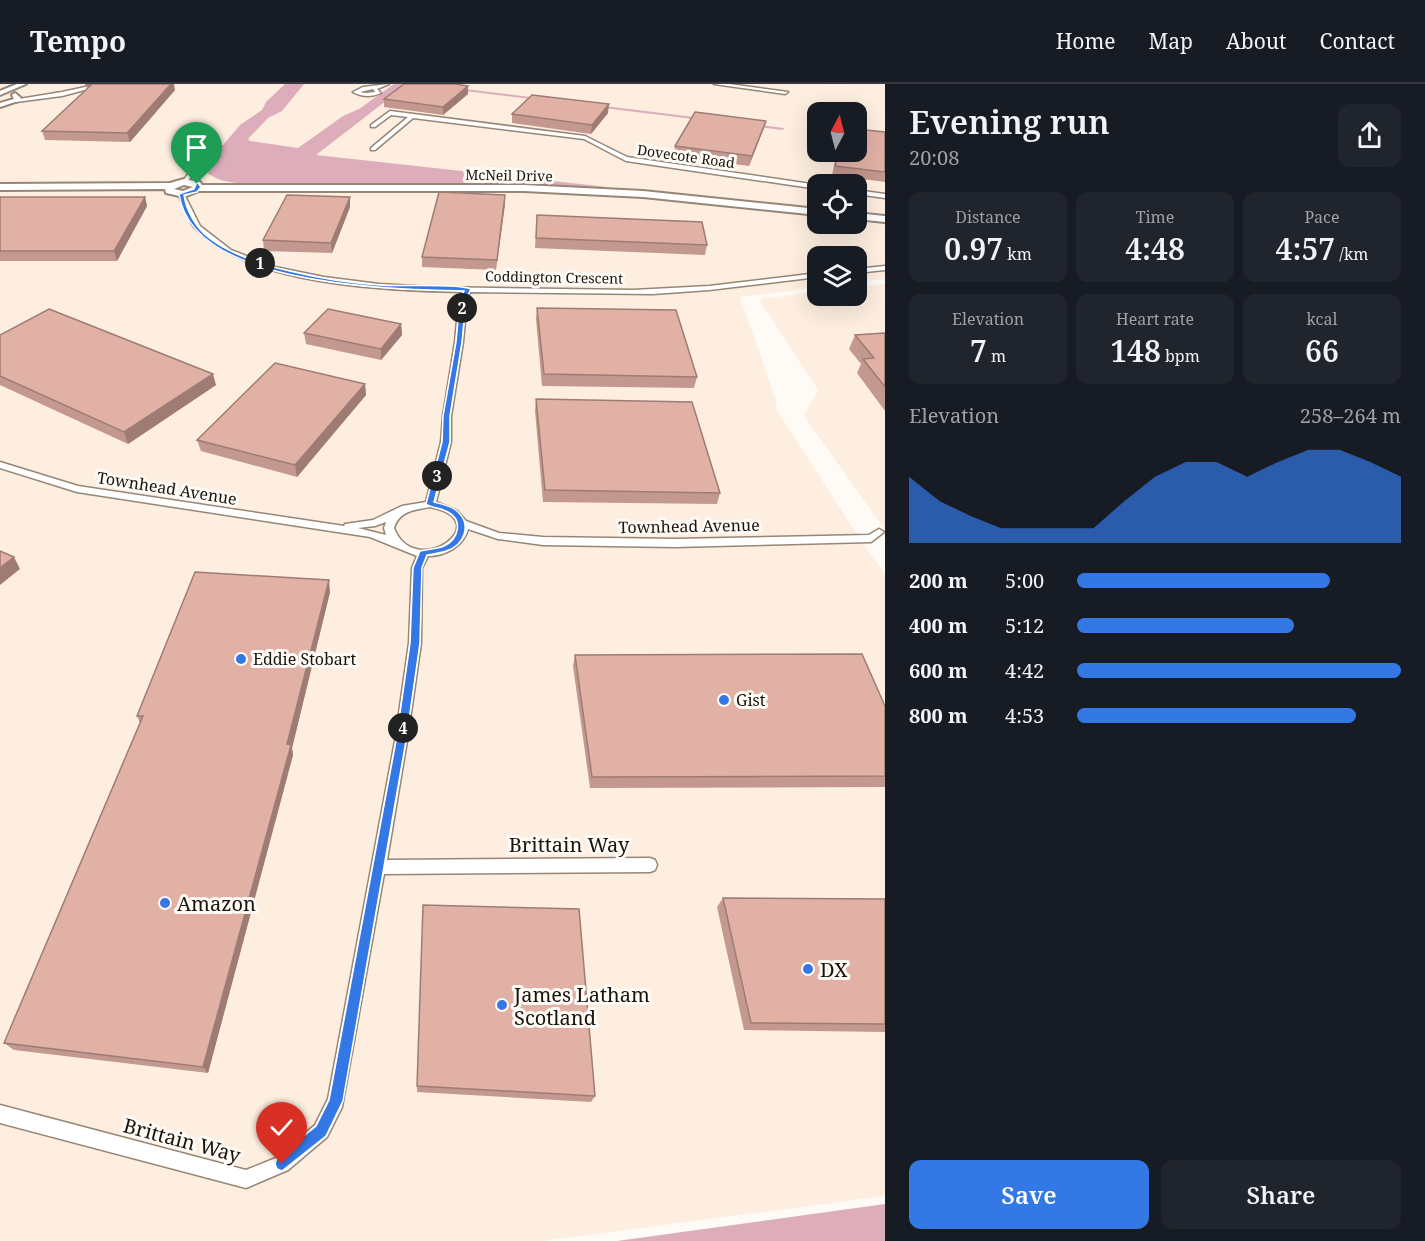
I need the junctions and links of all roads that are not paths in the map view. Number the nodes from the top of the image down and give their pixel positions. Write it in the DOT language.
graph roads {
  1 [pos="105,84"];
  2 [pos="387,84"];
  3 [pos="716,84"];
  4 [pos="28,85"];
  5 [pos="375,88"];
  6 [pos="785,92"];
  7 [pos="0,93"];
  8 [pos="33,97"];
  9 [pos="43,97"];
  10 [pos="14,98"];
  11 [pos="0,105"];
  12 [pos="412,116"];
  13 [pos="0,117"];
  14 [pos="373,126"];
  15 [pos="210,141"];
  16 [pos="373,149"];
  17 [pos="184,182"];
  18 [pos="807,185"];
  19 [pos="170,186"];
  20 [pos="0,188"];
  21 [pos="198,188"];
  22 [pos="181,194"];
  23 [pos="867,194"];
  24 [pos="885,196"];
  25 [pos="807,211"];
  26 [pos="867,217"];
  27 [pos="885,219"];
  28 [pos="885,268"];
  29 [pos="867,270"];
  30 [pos="807,277"];
  31 [pos="468,289"];
  32 [pos="0,465"];
  33 [pos="430,504"];
  34 [pos="397,513"];
  35 [pos="462,523"];
  36 [pos="333,528"];
  37 [pos="879,532"];
  38 [pos="498,536"];
  39 [pos="459,538"];
  40 [pos="394,542"];
  41 [pos="423,553"];
  42 [pos="650,865"];
  43 [pos="379,867"];
  44 [pos="0,1114"];
  1 -- 9 [label="street"];
  2 -- 5 [label="street"];
  3 -- 6 [label="street"];
  4 -- 7 [label="street"];
  4 -- 8 [label="street"];
  4 -- 10 [label="street"];
  7 -- 10 [label="street"];
  8 -- 9 [label="street"];
  8 -- 10 [label="street"];
  9 -- 10 [label="street"];
  10 -- 11 [label="street"];
  10 -- 13 [label="street"];
  12 -- 14 [label="street, Dovecote Road"];
  12 -- 16 [label="street"];
  12 -- 18 [label="street, Dovecote Road"];
  15 -- 17 [label="street"];
  17 -- 19 [label="street"];
  17 -- 21 [label="street"];
  19 -- 20 [label="street"];
  19 -- 22 [label="street"];
  21 -- 22 [label="street"];
  21 -- 25 [label="street, McNeil Drive"];
  22 -- 31 [label="street, Coddington Crescent"];
  23 -- 24 [label="street"];
  26 -- 27 [label="street"];
  28 -- 29 [label="street"];
  30 -- 31 [label="street, Coddington Crescent"];
  31 -- 33 [label="street"];
  32 -- 36 [label="street, Townhead Avenue"];
  33 -- 34 [label="street"];
  33 -- 35 [label="street"];
  34 -- 36 [label="street, Townhead Avenue"];
  34 -- 40 [label="street"];
  35 -- 38 [label="street, Townhead Avenue"];
  35 -- 39 [label="street"];
  36 -- 40 [label="street, Townhead Avenue"];
  37 -- 38 [label="street, Townhead Avenue"];
  38 -- 39 [label="street, Townhead Avenue"];
  39 -- 41 [label="street"];
  40 -- 41 [label="street"];
  41 -- 43 [label="street, Brittain Way"];
  42 -- 43 [label="street, Brittain Way"];
  43 -- 44 [label="street, Brittain Way"];
}
